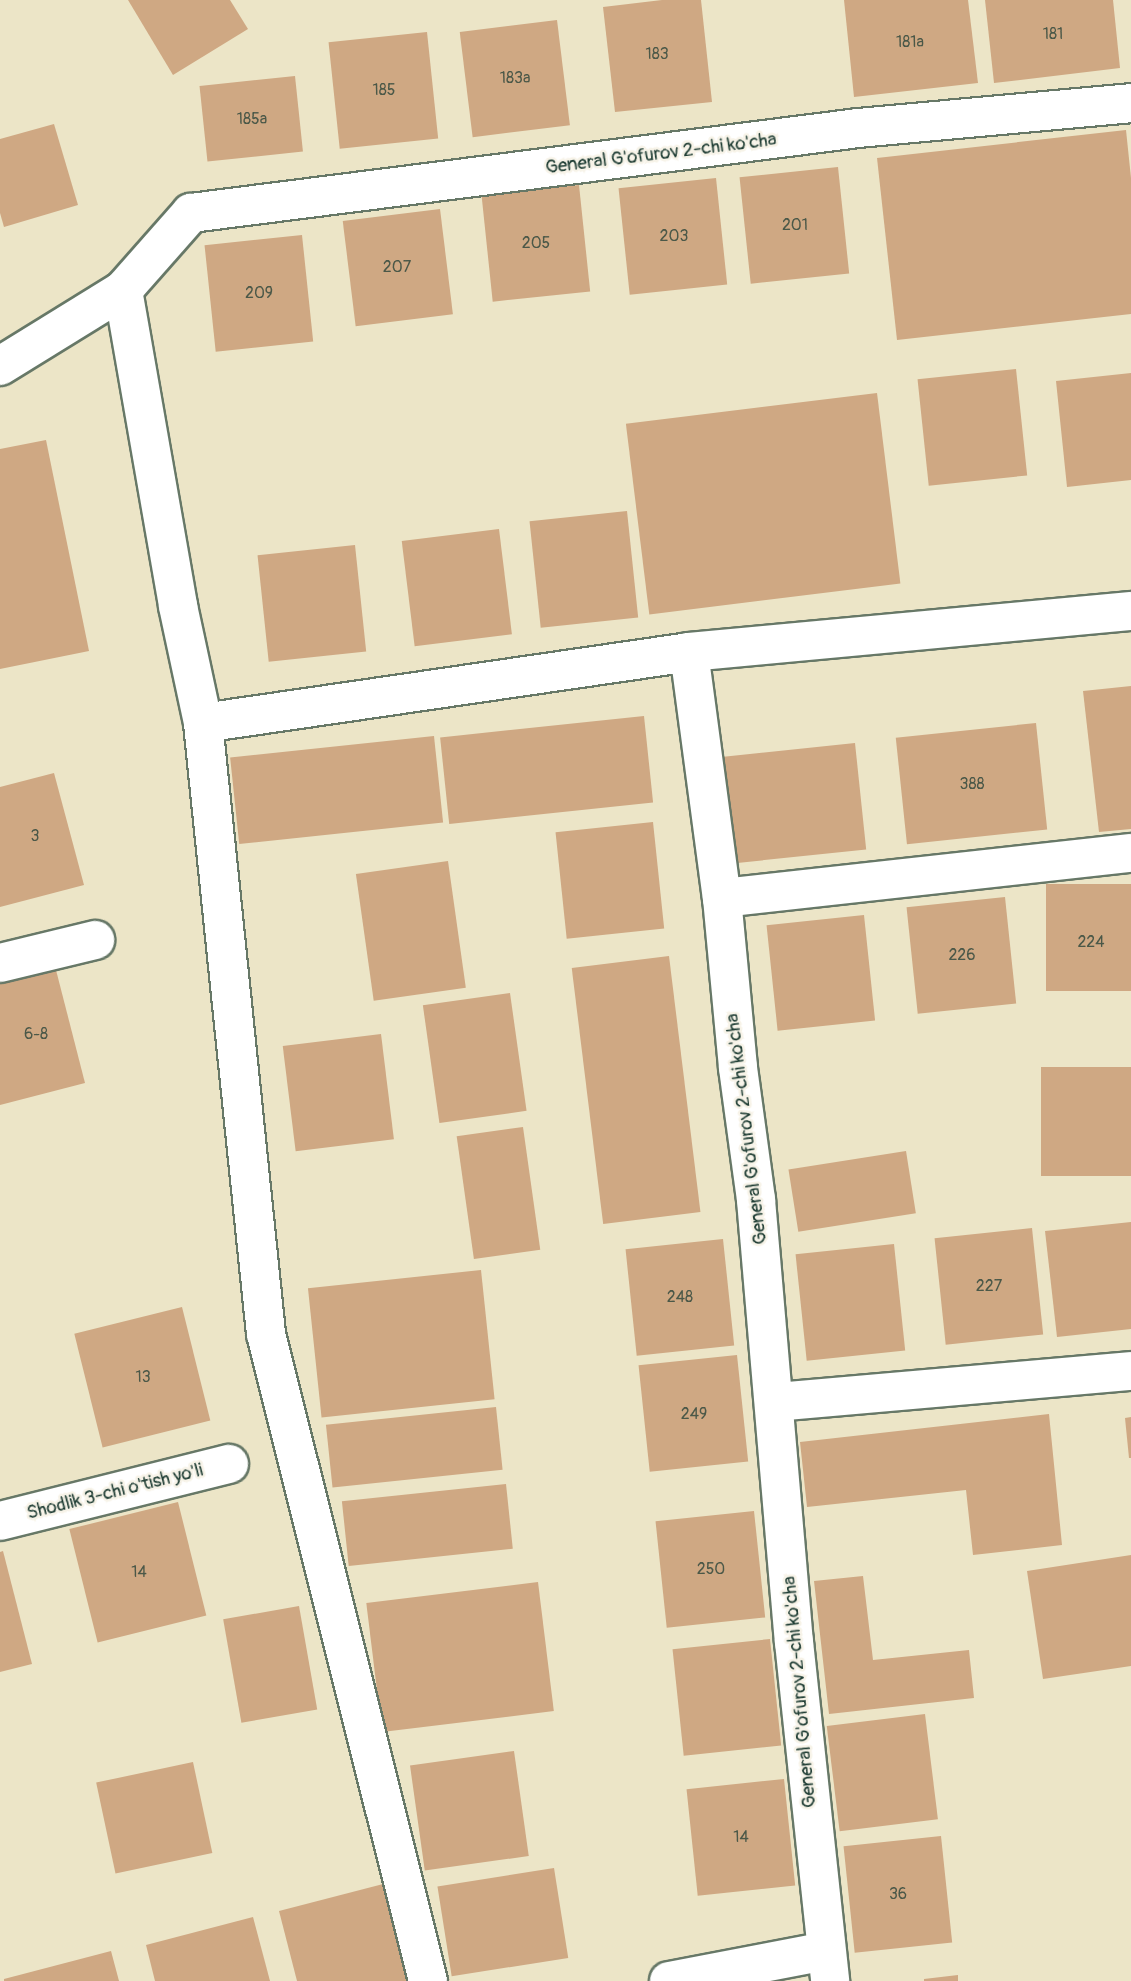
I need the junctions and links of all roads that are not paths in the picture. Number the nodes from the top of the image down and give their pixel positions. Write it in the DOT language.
graph roads {
  1 [pos="1131,103"];
  2 [pos="123,290"];
  3 [pos="0,366"];
  4 [pos="1131,611"];
  5 [pos="689,652"];
  6 [pos="203,723"];
  7 [pos="1131,853"];
  8 [pos="722,898"];
  9 [pos="95,940"];
  10 [pos="0,963"];
  11 [pos="1131,1371"];
  12 [pos="776,1402"];
  13 [pos="229,1464"];
  14 [pos="0,1521"];
  15 [pos="828,1966"];
  16 [pos="428,1981"];
  17 [pos="669,1981"];
  1 -- 2 [label="street, General G'ofurov 2-chi ko'cha"];
  2 -- 3 [label="street"];
  2 -- 6 [label="street"];
  4 -- 5 [label="street"];
  5 -- 6 [label="street"];
  5 -- 8 [label="street, General G'ofurov 2-chi ko'cha"];
  6 -- 16 [label="street"];
  7 -- 8 [label="street"];
  8 -- 12 [label="street, General G'ofurov 2-chi ko'cha"];
  9 -- 10 [label="street"];
  11 -- 12 [label="street"];
  12 -- 15 [label="street, General G'ofurov 2-chi ko'cha"];
  13 -- 14 [label="street, Shodlik 3-chi o'tish yo'li"];
  15 -- 17 [label="street"];
}
